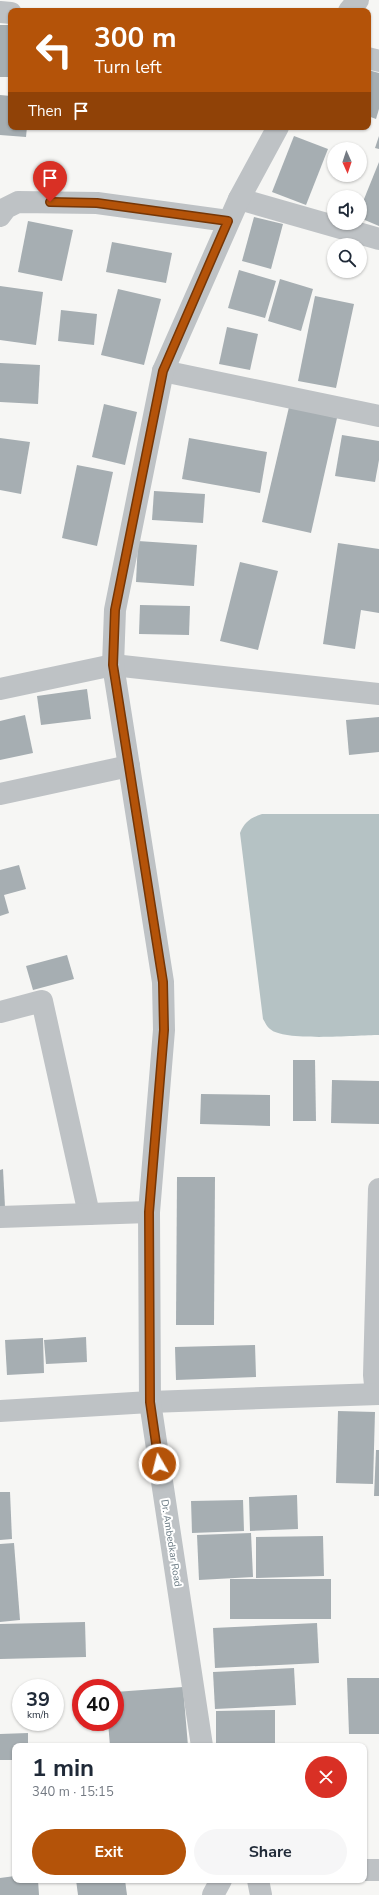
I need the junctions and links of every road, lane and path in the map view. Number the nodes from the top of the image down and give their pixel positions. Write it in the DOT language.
graph roads {
  1 [pos="358,0"];
  2 [pos="351,8"];
  3 [pos="276,130"];
  4 [pos="239,199"];
  5 [pos="0,216"];
  6 [pos="228,221"];
  7 [pos="379,239"];
  8 [pos="163,371"];
  9 [pos="379,416"];
  10 [pos="113,665"];
  11 [pos="0,689"];
  12 [pos="379,694"];
  13 [pos="129,766"];
  14 [pos="0,794"];
  15 [pos="0,1012"];
  16 [pos="379,1189"];
  17 [pos="149,1212"];
  18 [pos="89,1214"];
  19 [pos="0,1217"];
  20 [pos="377,1394"];
  21 [pos="150,1402"];
  22 [pos="0,1411"];
  23 [pos="202,1743"];
  24 [pos="367,1870"];
  25 [pos="379,1870"];
  26 [pos="219,1883"];
  27 [pos="259,1883"];
  28 [pos="213,1895"];
  29 [pos="261,1895"];
  1 -- 2 [label="street"];
  3 -- 4 [label="street, Dr. Ambedkar Road"];
  4 -- 6 [label="street, Dr. Ambedkar Road"];
  4 -- 7 [label="street"];
  5 -- 6 [label="street"];
  6 -- 8 [label="street, Dr. Ambedkar Road"];
  8 -- 9 [label="street"];
  8 -- 10 [label="street, Dr. Ambedkar Road"];
  10 -- 11 [label="street"];
  10 -- 12 [label="street"];
  10 -- 13 [label="street, Dr. Ambedkar Road"];
  13 -- 14 [label="street"];
  13 -- 17 [label="street, Dr. Ambedkar Road"];
  15 -- 18 [label="street"];
  16 -- 20 [label="street"];
  17 -- 18 [label="street"];
  17 -- 21 [label="street, Dr. Ambedkar Road"];
  18 -- 19 [label="street"];
  20 -- 21 [label="street"];
  21 -- 22 [label="street"];
  21 -- 23 [label="street, Dr. Ambedkar Road"];
  24 -- 25 [label="street"];
  26 -- 28 [label="street"];
  27 -- 29 [label="street"];
}
